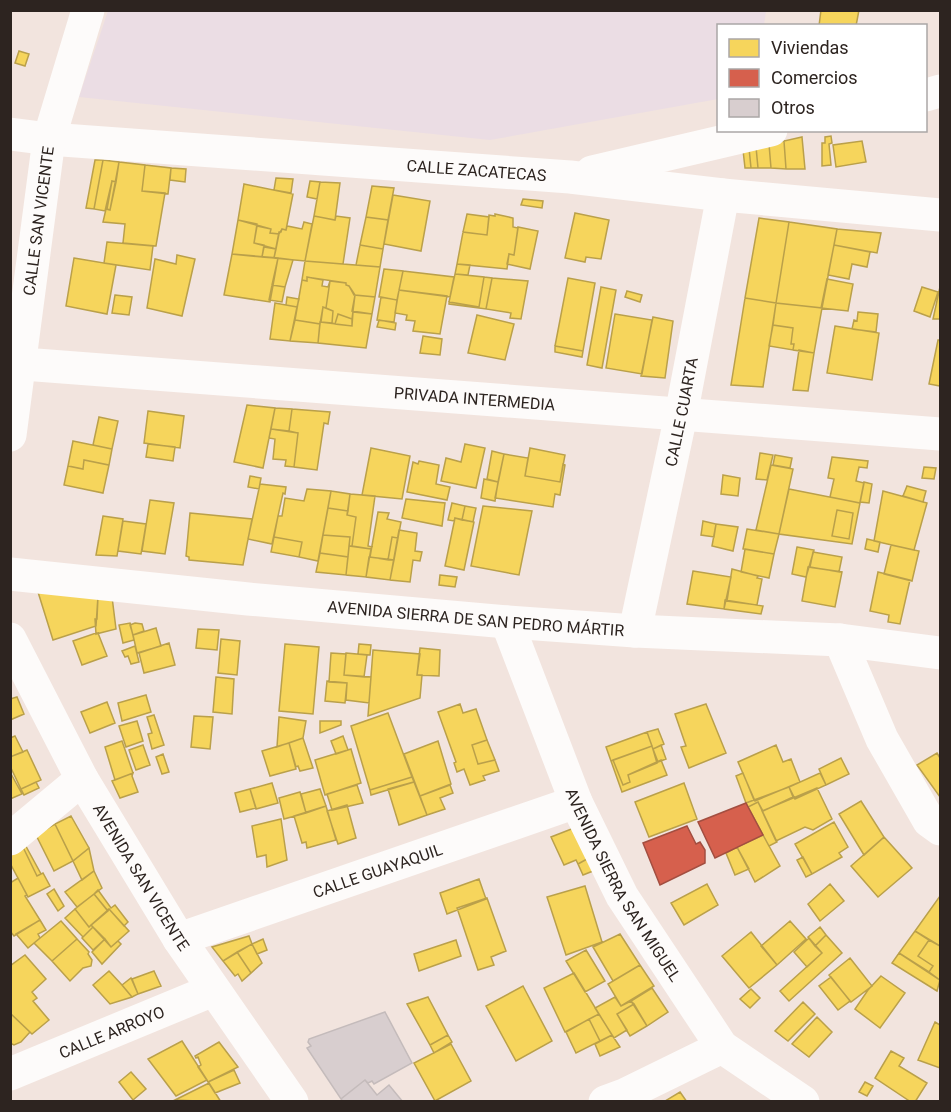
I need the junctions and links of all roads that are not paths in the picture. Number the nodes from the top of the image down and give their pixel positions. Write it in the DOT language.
graph roads {
  1 [pos="88,10"];
  2 [pos="762,132"];
  3 [pos="10,134"];
  4 [pos="49,139"];
  5 [pos="570,177"];
  6 [pos="723,195"];
  7 [pos="940,215"];
  8 [pos="15,363"];
  9 [pos="681,415"];
  10 [pos="940,434"];
  11 [pos="10,435"];
  12 [pos="10,574"];
  13 [pos="507,622"];
  14 [pos="635,631"];
  15 [pos="10,639"];
  16 [pos="840,640"];
  17 [pos="940,654"];
  18 [pos="82,779"];
  19 [pos="576,802"];
  20 [pos="940,829"];
  21 [pos="10,839"];
  22 [pos="179,939"];
  23 [pos="213,990"];
  24 [pos="722,1047"];
  25 [pos="10,1074"];
  26 [pos="292,1101"];
  27 [pos="605,1101"];
  28 [pos="803,1101"];
  1 -- 4 [label="street, CALLE SAN VICENTE"];
  2 -- 5 [label="street"];
  3 -- 4 [label="street, CALLE ZACATECAS"];
  4 -- 5 [label="street, CALLE ZACATECAS"];
  4 -- 8 [label="street, CALLE SAN VICENTE"];
  5 -- 6 [label="street, CALLE ZACATECAS"];
  6 -- 7 [label="street, CALLE ZACATECAS"];
  6 -- 9 [label="street, CALLE CUARTA"];
  8 -- 9 [label="street, PRIVADA INTERMEDIA"];
  8 -- 11 [label="street, CALLE SAN VICENTE"];
  9 -- 10 [label="street, PRIVADA INTERMEDIA"];
  9 -- 14 [label="street, CALLE CUARTA"];
  12 -- 13 [label="street, AVENIDA SIERRA DE SAN PEDRO MÁRTIR"];
  13 -- 14 [label="street, AVENIDA SIERRA DE SAN PEDRO MÁRTIR"];
  13 -- 19 [label="street, AVENIDA SIERRA SAN MIGUEL"];
  14 -- 16 [label="street, AVENIDA SIERRA DE SAN PEDRO MÁRTIR"];
  15 -- 18 [label="street, AVENIDA SAN VICENTE"];
  16 -- 17 [label="street, AVENIDA SIERRA DE SAN PEDRO MÁRTIR"];
  16 -- 20 [label="street"];
  18 -- 21 [label="street"];
  18 -- 22 [label="street, AVENIDA SAN VICENTE"];
  19 -- 22 [label="street, CALLE GUAYAQUIL"];
  19 -- 24 [label="street, AVENIDA SIERRA SAN MIGUEL"];
  22 -- 23 [label="street, AVENIDA SAN VICENTE"];
  23 -- 25 [label="street, CALLE ARROYO"];
  23 -- 26 [label="street, AVENIDA SAN VICENTE"];
  24 -- 27 [label="street"];
  24 -- 28 [label="street, AVENIDA SIERRA SAN MIGUEL"];
}
